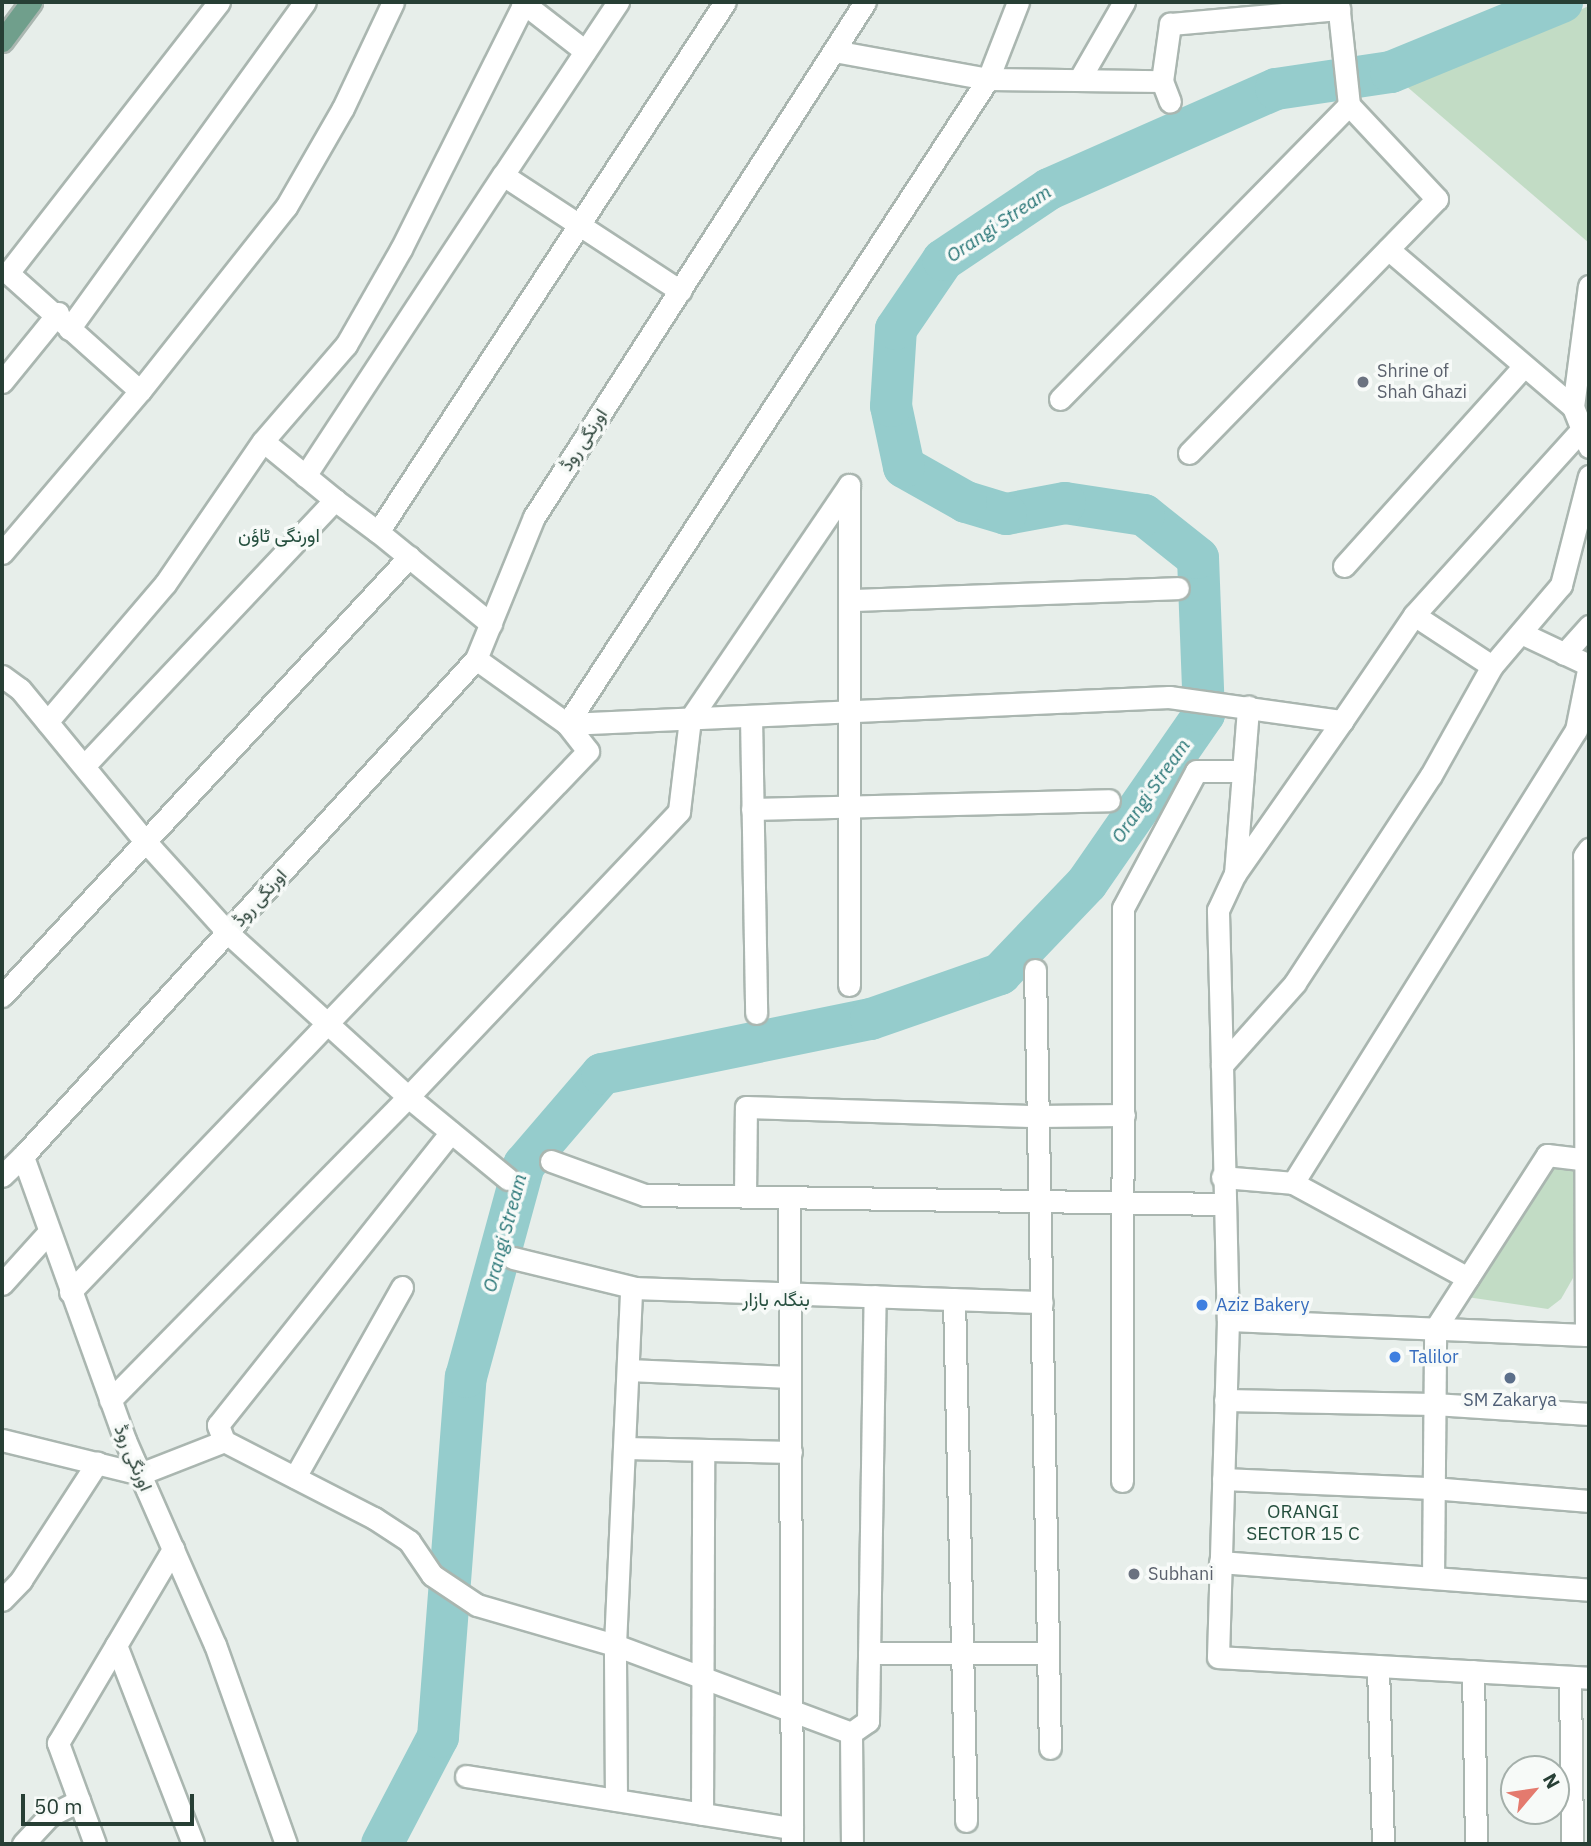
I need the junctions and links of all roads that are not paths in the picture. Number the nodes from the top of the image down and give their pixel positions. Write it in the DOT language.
graph roads {
  1 [pos="31,2"];
  2 [pos="219,2"];
  3 [pos="306,2"];
  4 [pos="393,2"];
  5 [pos="618,2"];
  6 [pos="725,2"];
  7 [pos="865,2"];
  8 [pos="1018,2"];
  9 [pos="1124,2"];
  10 [pos="523,3"];
  11 [pos="1339,7"];
  12 [pos="2,41"];
  13 [pos="585,51"];
  14 [pos="834,51"];
  15 [pos="988,79"];
  16 [pos="1079,80"];
  17 [pos="1162,81"];
  18 [pos="1170,102"];
  19 [pos="1349,104"];
  20 [pos="503,175"];
  21 [pos="578,224"];
  22 [pos="1388,249"];
  23 [pos="1589,286"];
  24 [pos="680,291"];
  25 [pos="63,321"];
  26 [pos="1524,366"];
  27 [pos="3,378"];
  28 [pos="140,391"];
  29 [pos="1060,399"];
  30 [pos="1573,407"];
  31 [pos="1586,438"];
  32 [pos="263,441"];
  33 [pos="1189,453"];
  34 [pos="305,476"];
  35 [pos="1589,476"];
  36 [pos="335,500"];
  37 [pos="377,532"];
  38 [pos="2,553"];
  39 [pos="409,557"];
  40 [pos="1344,566"];
  41 [pos="1178,588"];
  42 [pos="851,600"];
  43 [pos="1414,615"];
  44 [pos="491,624"];
  45 [pos="1589,626"];
  46 [pos="1521,633"];
  47 [pos="1564,654"];
  48 [pos="476,659"];
  49 [pos="1492,666"];
  50 [pos="1589,666"];
  51 [pos="2,676"];
  52 [pos="1247,707"];
  53 [pos="853,711"];
  54 [pos="751,716"];
  55 [pos="690,719"];
  56 [pos="1342,720"];
  57 [pos="47,722"];
  58 [pos="567,724"];
  59 [pos="1579,741"];
  60 [pos="83,766"];
  61 [pos="1243,771"];
  62 [pos="1109,800"];
  63 [pos="851,806"];
  64 [pos="752,809"];
  65 [pos="145,841"];
  66 [pos="1589,849"];
  67 [pos="1235,874"];
  68 [pos="1587,902"];
  69 [pos="228,933"];
  70 [pos="1035,970"];
  71 [pos="849,985"];
  72 [pos="1587,989"];
  73 [pos="2,996"];
  74 [pos="756,1013"];
  75 [pos="329,1023"];
  76 [pos="1222,1065"];
  77 [pos="1587,1076"];
  78 [pos="408,1097"];
  79 [pos="1124,1115"];
  80 [pos="1038,1116"];
  81 [pos="451,1132"];
  82 [pos="23,1156"];
  83 [pos="1587,1160"];
  84 [pos="551,1161"];
  85 [pos="2,1176"];
  86 [pos="1222,1177"];
  87 [pos="508,1179"];
  88 [pos="1293,1182"];
  89 [pos="745,1197"];
  90 [pos="789,1198"];
  91 [pos="1040,1201"];
  92 [pos="1124,1202"];
  93 [pos="1223,1204"];
  94 [pos="48,1233"];
  95 [pos="1588,1250"];
  96 [pos="513,1258"];
  97 [pos="1468,1279"];
  98 [pos="2,1284"];
  99 [pos="402,1287"];
  100 [pos="631,1287"];
  101 [pos="70,1292"];
  102 [pos="789,1293"];
  103 [pos="875,1296"];
  104 [pos="954,1299"];
  105 [pos="1042,1302"];
  106 [pos="1228,1320"];
  107 [pos="1435,1329"];
  108 [pos="1588,1335"];
  109 [pos="628,1370"];
  110 [pos="790,1377"];
  111 [pos="110,1400"];
  112 [pos="1225,1400"];
  113 [pos="1434,1404"];
  114 [pos="1589,1414"];
  115 [pos="224,1441"];
  116 [pos="3,1443"];
  117 [pos="626,1448"];
  118 [pos="703,1450"];
  119 [pos="791,1452"];
  120 [pos="97,1463"];
  121 [pos="140,1474"];
  122 [pos="295,1477"];
  123 [pos="1223,1479"];
  124 [pos="1122,1481"];
  125 [pos="1432,1488"];
  126 [pos="1589,1502"];
  127 [pos="173,1549"];
  128 [pos="1220,1562"];
  129 [pos="1433,1578"];
  130 [pos="1589,1590"];
  131 [pos="2,1600"];
  132 [pos="116,1645"];
  133 [pos="615,1645"];
  134 [pos="869,1653"];
  135 [pos="1048,1653"];
  136 [pos="964,1656"];
  137 [pos="1378,1666"];
  138 [pos="1473,1671"];
  139 [pos="1579,1677"];
  140 [pos="702,1679"];
  141 [pos="792,1714"];
  142 [pos="851,1733"];
  143 [pos="1050,1748"];
  144 [pos="1580,1770"];
  145 [pos="466,1776"];
  146 [pos="616,1800"];
  147 [pos="79,1801"];
  148 [pos="702,1814"];
  149 [pos="966,1821"];
  150 [pos="792,1836"];
  151 [pos="23,1844"];
  152 [pos="95,1844"];
  153 [pos="193,1844"];
  154 [pos="286,1844"];
  155 [pos="852,1844"];
  156 [pos="1383,1844"];
  157 [pos="1476,1844"];
  158 [pos="1572,1844"];
  1 -- 12 [label="main road"];
  2 -- 25 [label="street"];
  3 -- 25 [label="street"];
  4 -- 28 [label="street"];
  5 -- 13 [label="street"];
  6 -- 21 [label="street"];
  7 -- 14 [label="street, اورنگی روڈ"];
  8 -- 15 [label="street"];
  9 -- 16 [label="street"];
  10 -- 13 [label="street"];
  10 -- 32 [label="street"];
  11 -- 17 [label="street"];
  11 -- 19 [label="street"];
  13 -- 20 [label="street"];
  14 -- 15 [label="street"];
  14 -- 24 [label="street, اورنگی روڈ"];
  15 -- 16 [label="street"];
  15 -- 58 [label="street"];
  16 -- 17 [label="street"];
  17 -- 18 [label="street"];
  19 -- 22 [label="street"];
  19 -- 29 [label="street"];
  20 -- 21 [label="street"];
  20 -- 34 [label="street"];
  21 -- 24 [label="street"];
  21 -- 37 [label="street"];
  22 -- 26 [label="street"];
  22 -- 33 [label="street"];
  23 -- 30 [label="street"];
  24 -- 44 [label="street, اورنگی روڈ"];
  25 -- 27 [label="street"];
  25 -- 28 [label="street"];
  26 -- 30 [label="street"];
  26 -- 40 [label="street"];
  28 -- 38 [label="street"];
  30 -- 31 [label="street"];
  31 -- 43 [label="street"];
  32 -- 34 [label="street"];
  32 -- 57 [label="street"];
  34 -- 36 [label="street"];
  35 -- 46 [label="street"];
  36 -- 37 [label="street"];
  36 -- 60 [label="street"];
  37 -- 39 [label="street"];
  39 -- 44 [label="street"];
  39 -- 65 [label="street"];
  41 -- 42 [label="street"];
  42 -- 53 [label="street"];
  42 -- 55 [label="street"];
  43 -- 49 [label="street"];
  43 -- 56 [label="street"];
  44 -- 48 [label="street, اورنگی روڈ"];
  45 -- 47 [label="street"];
  46 -- 47 [label="street"];
  46 -- 49 [label="street"];
  47 -- 50 [label="street"];
  48 -- 58 [label="street"];
  48 -- 69 [label="street, اورنگی روڈ"];
  49 -- 76 [label="street"];
  50 -- 59 [label="street"];
  51 -- 57 [label="street"];
  52 -- 53 [label="street"];
  52 -- 56 [label="street"];
  52 -- 61 [label="street"];
  53 -- 54 [label="street"];
  53 -- 63 [label="street"];
  54 -- 55 [label="street"];
  54 -- 64 [label="street"];
  55 -- 58 [label="street"];
  55 -- 78 [label="street"];
  56 -- 67 [label="street"];
  57 -- 60 [label="street"];
  58 -- 75 [label="street"];
  59 -- 88 [label="street"];
  60 -- 65 [label="street"];
  61 -- 67 [label="street"];
  61 -- 79 [label="street"];
  62 -- 63 [label="street"];
  63 -- 64 [label="street"];
  63 -- 71 [label="street"];
  64 -- 74 [label="street"];
  65 -- 69 [label="street"];
  65 -- 73 [label="street"];
  66 -- 68 [label="street"];
  67 -- 76 [label="street"];
  68 -- 72 [label="street"];
  69 -- 75 [label="street"];
  69 -- 82 [label="street, اورنگی روڈ"];
  70 -- 80 [label="street"];
  72 -- 77 [label="street"];
  75 -- 78 [label="street"];
  75 -- 101 [label="street"];
  76 -- 86 [label="street"];
  77 -- 83 [label="street"];
  78 -- 81 [label="street"];
  78 -- 111 [label="street"];
  79 -- 80 [label="street"];
  79 -- 92 [label="street"];
  80 -- 89 [label="street"];
  80 -- 91 [label="street"];
  81 -- 87 [label="street"];
  81 -- 115 [label="street"];
  82 -- 85 [label="street"];
  82 -- 94 [label="street, اورنگی روڈ"];
  83 -- 95 [label="street"];
  83 -- 97 [label="street"];
  84 -- 89 [label="street"];
  86 -- 88 [label="street"];
  86 -- 93 [label="street"];
  88 -- 97 [label="street"];
  89 -- 90 [label="street"];
  90 -- 91 [label="street"];
  90 -- 102 [label="street"];
  91 -- 92 [label="street"];
  91 -- 105 [label="street"];
  92 -- 93 [label="street"];
  92 -- 124 [label="street"];
  93 -- 106 [label="street"];
  94 -- 98 [label="street"];
  94 -- 101 [label="street, اورنگی روڈ"];
  95 -- 108 [label="street"];
  96 -- 100 [label="street"];
  97 -- 107 [label="street"];
  99 -- 122 [label="street"];
  100 -- 102 [label="street"];
  100 -- 109 [label="street"];
  101 -- 111 [label="street, اورنگی روڈ"];
  102 -- 103 [label="street"];
  102 -- 110 [label="street"];
  103 -- 104 [label="street"];
  103 -- 134 [label="street"];
  104 -- 105 [label="street"];
  104 -- 136 [label="street"];
  105 -- 135 [label="street"];
  106 -- 107 [label="street"];
  106 -- 112 [label="street"];
  107 -- 108 [label="street"];
  107 -- 113 [label="street"];
  109 -- 110 [label="street"];
  109 -- 117 [label="street"];
  110 -- 119 [label="street"];
  111 -- 121 [label="street, اورنگی روڈ"];
  112 -- 113 [label="street"];
  112 -- 123 [label="street"];
  113 -- 114 [label="street"];
  113 -- 125 [label="street"];
  115 -- 121 [label="street"];
  115 -- 122 [label="street"];
  116 -- 120 [label="street"];
  117 -- 118 [label="street"];
  117 -- 133 [label="street"];
  118 -- 119 [label="street"];
  118 -- 140 [label="street"];
  119 -- 141 [label="street"];
  120 -- 121 [label="street"];
  120 -- 131 [label="street"];
  121 -- 127 [label="street, اورنگی روڈ"];
  122 -- 133 [label="street"];
  123 -- 125 [label="street"];
  123 -- 128 [label="street"];
  125 -- 126 [label="street"];
  125 -- 129 [label="street"];
  127 -- 132 [label="street"];
  127 -- 154 [label="street, اورنگی روڈ"];
  128 -- 129 [label="street"];
  128 -- 137 [label="street"];
  129 -- 130 [label="street"];
  132 -- 147 [label="street"];
  132 -- 153 [label="street"];
  133 -- 140 [label="street"];
  133 -- 146 [label="street"];
  134 -- 136 [label="street"];
  134 -- 142 [label="street"];
  135 -- 136 [label="street"];
  135 -- 143 [label="street"];
  136 -- 149 [label="street"];
  137 -- 138 [label="street"];
  137 -- 156 [label="street"];
  138 -- 139 [label="street"];
  138 -- 157 [label="street"];
  139 -- 144 [label="street"];
  140 -- 141 [label="street"];
  140 -- 148 [label="street"];
  141 -- 142 [label="street"];
  141 -- 150 [label="street"];
  142 -- 155 [label="street"];
  144 -- 158 [label="street"];
  145 -- 146 [label="street"];
  146 -- 148 [label="street"];
  147 -- 151 [label="street"];
  147 -- 152 [label="street"];
  148 -- 150 [label="street"];
}
